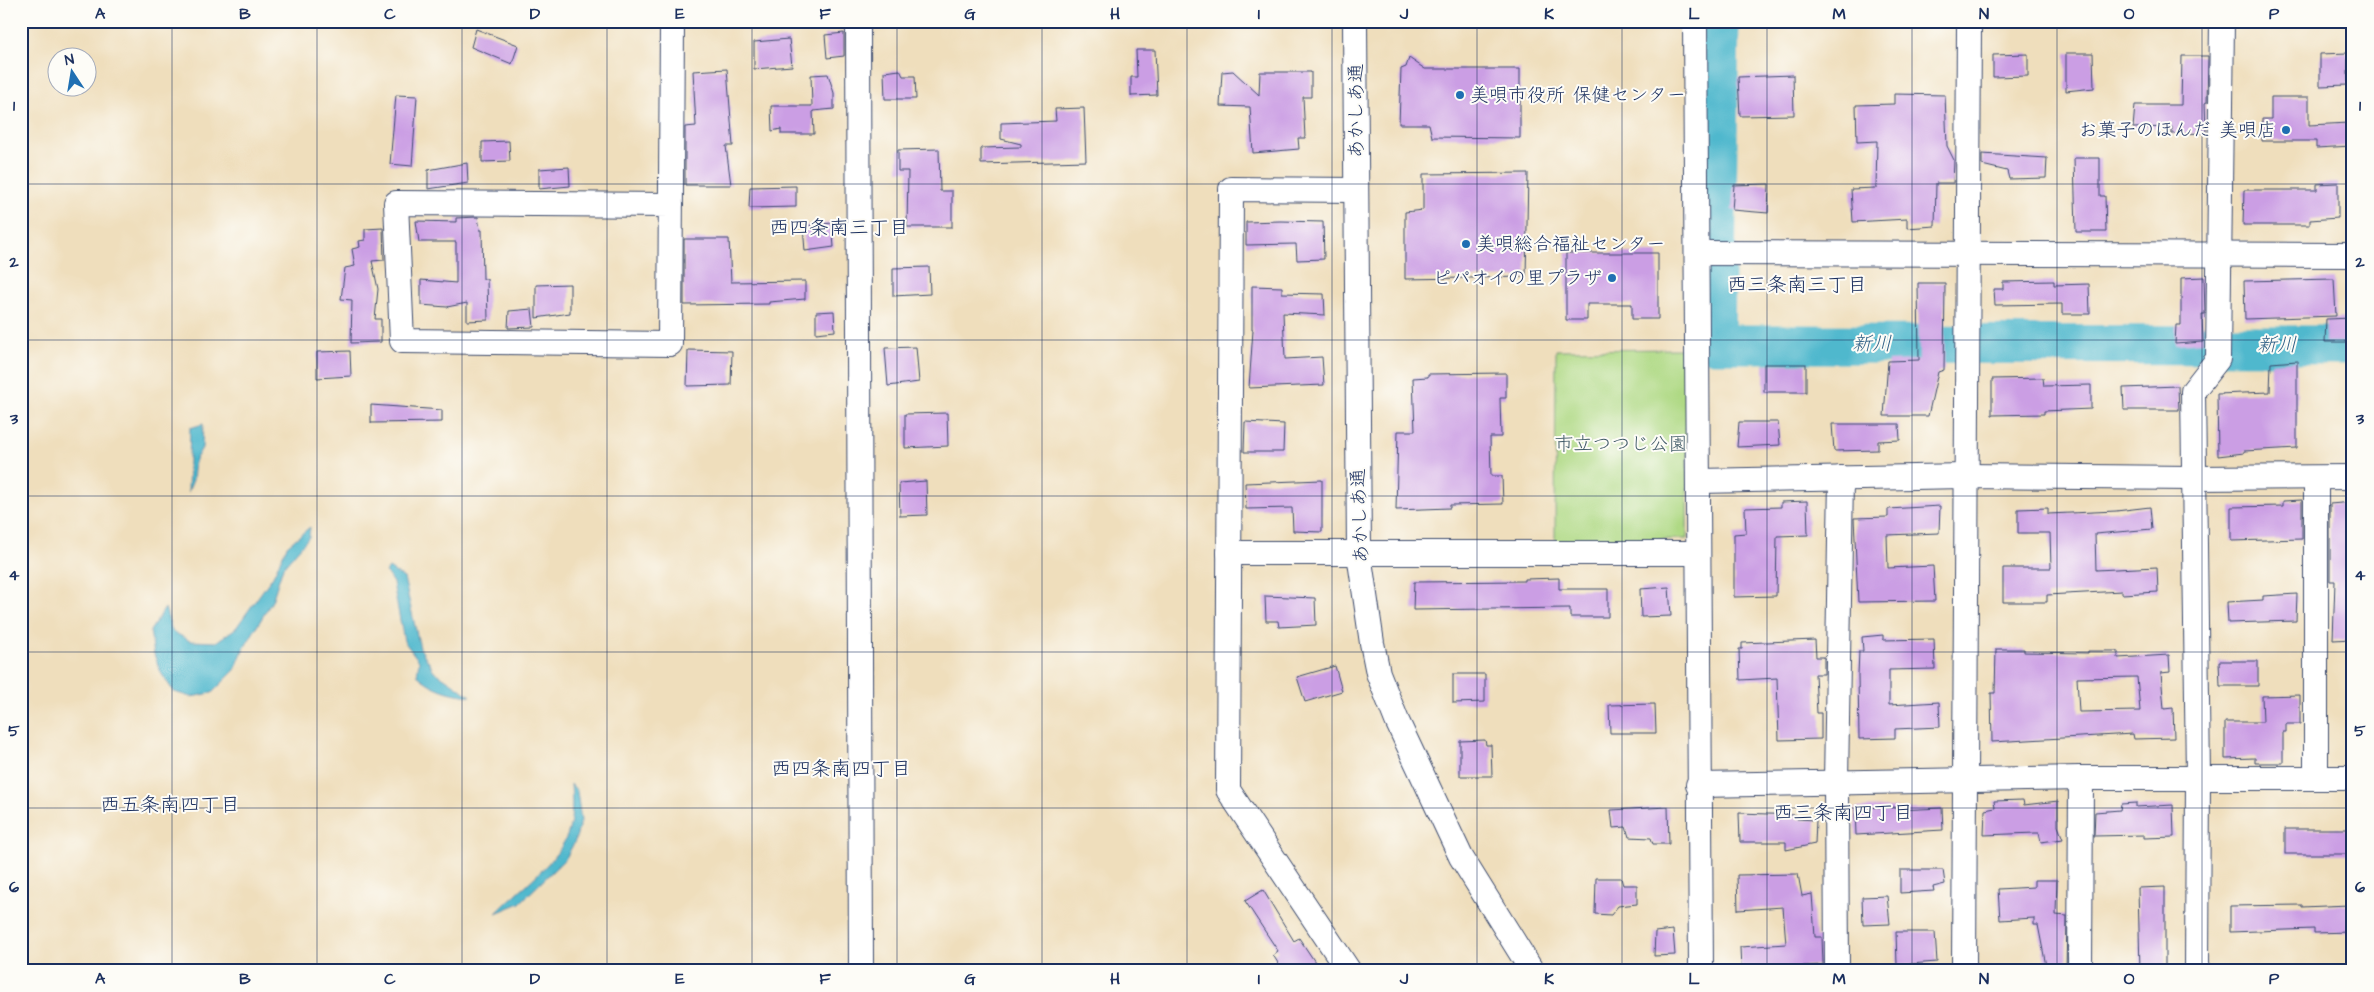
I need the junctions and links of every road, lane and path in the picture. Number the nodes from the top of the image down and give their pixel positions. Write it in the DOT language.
graph roads {
  1 [pos="672,21"];
  2 [pos="858,21"];
  3 [pos="1355,21"];
  4 [pos="1694,21"];
  5 [pos="1969,21"];
  6 [pos="2222,21"];
  7 [pos="1356,190"];
  8 [pos="671,204"];
  9 [pos="1696,253"];
  10 [pos="1970,253"];
  11 [pos="2220,255"];
  12 [pos="2353,255"];
  13 [pos="1965,476"];
  14 [pos="2353,477"];
  15 [pos="1841,478"];
  16 [pos="2194,478"];
  17 [pos="2316,478"];
  18 [pos="1699,481"];
  19 [pos="1229,553"];
  20 [pos="1698,553"];
  21 [pos="1359,554"];
  22 [pos="2198,777"];
  23 [pos="2082,778"];
  24 [pos="2316,778"];
  25 [pos="2353,778"];
  26 [pos="1964,780"];
  27 [pos="1836,782"];
  28 [pos="1698,785"];
  29 [pos="861,971"];
  30 [pos="1349,971"];
  31 [pos="1532,971"];
  32 [pos="1701,971"];
  33 [pos="1837,971"];
  34 [pos="1964,971"];
  35 [pos="2080,971"];
  36 [pos="2197,971"];
  1 -- 8 [label="street"];
  2 -- 29 [label="street"];
  3 -- 7 [label="street, あかしあ通"];
  4 -- 9 [label="street"];
  5 -- 10 [label="street"];
  6 -- 11 [label="street"];
  7 -- 19 [label="street"];
  7 -- 21 [label="street, あかしあ通"];
  8 -- 8 [label="street"];
  9 -- 10 [label="street"];
  9 -- 18 [label="street"];
  10 -- 11 [label="street"];
  10 -- 13 [label="street"];
  11 -- 12 [label="street"];
  11 -- 16 [label="street"];
  13 -- 15 [label="street"];
  13 -- 16 [label="street"];
  13 -- 26 [label="street"];
  14 -- 17 [label="street"];
  15 -- 18 [label="street"];
  15 -- 27 [label="street"];
  16 -- 17 [label="street"];
  16 -- 22 [label="street"];
  17 -- 24 [label="street"];
  18 -- 20 [label="street"];
  19 -- 21 [label="street"];
  19 -- 30 [label="street"];
  20 -- 21 [label="street"];
  20 -- 28 [label="street"];
  21 -- 31 [label="street, あかしあ通"];
  22 -- 23 [label="street"];
  22 -- 24 [label="street"];
  22 -- 36 [label="street"];
  23 -- 26 [label="street"];
  23 -- 35 [label="street"];
  24 -- 25 [label="street"];
  26 -- 27 [label="street"];
  26 -- 34 [label="street"];
  27 -- 28 [label="street"];
  27 -- 33 [label="street"];
  28 -- 32 [label="street"];
}
